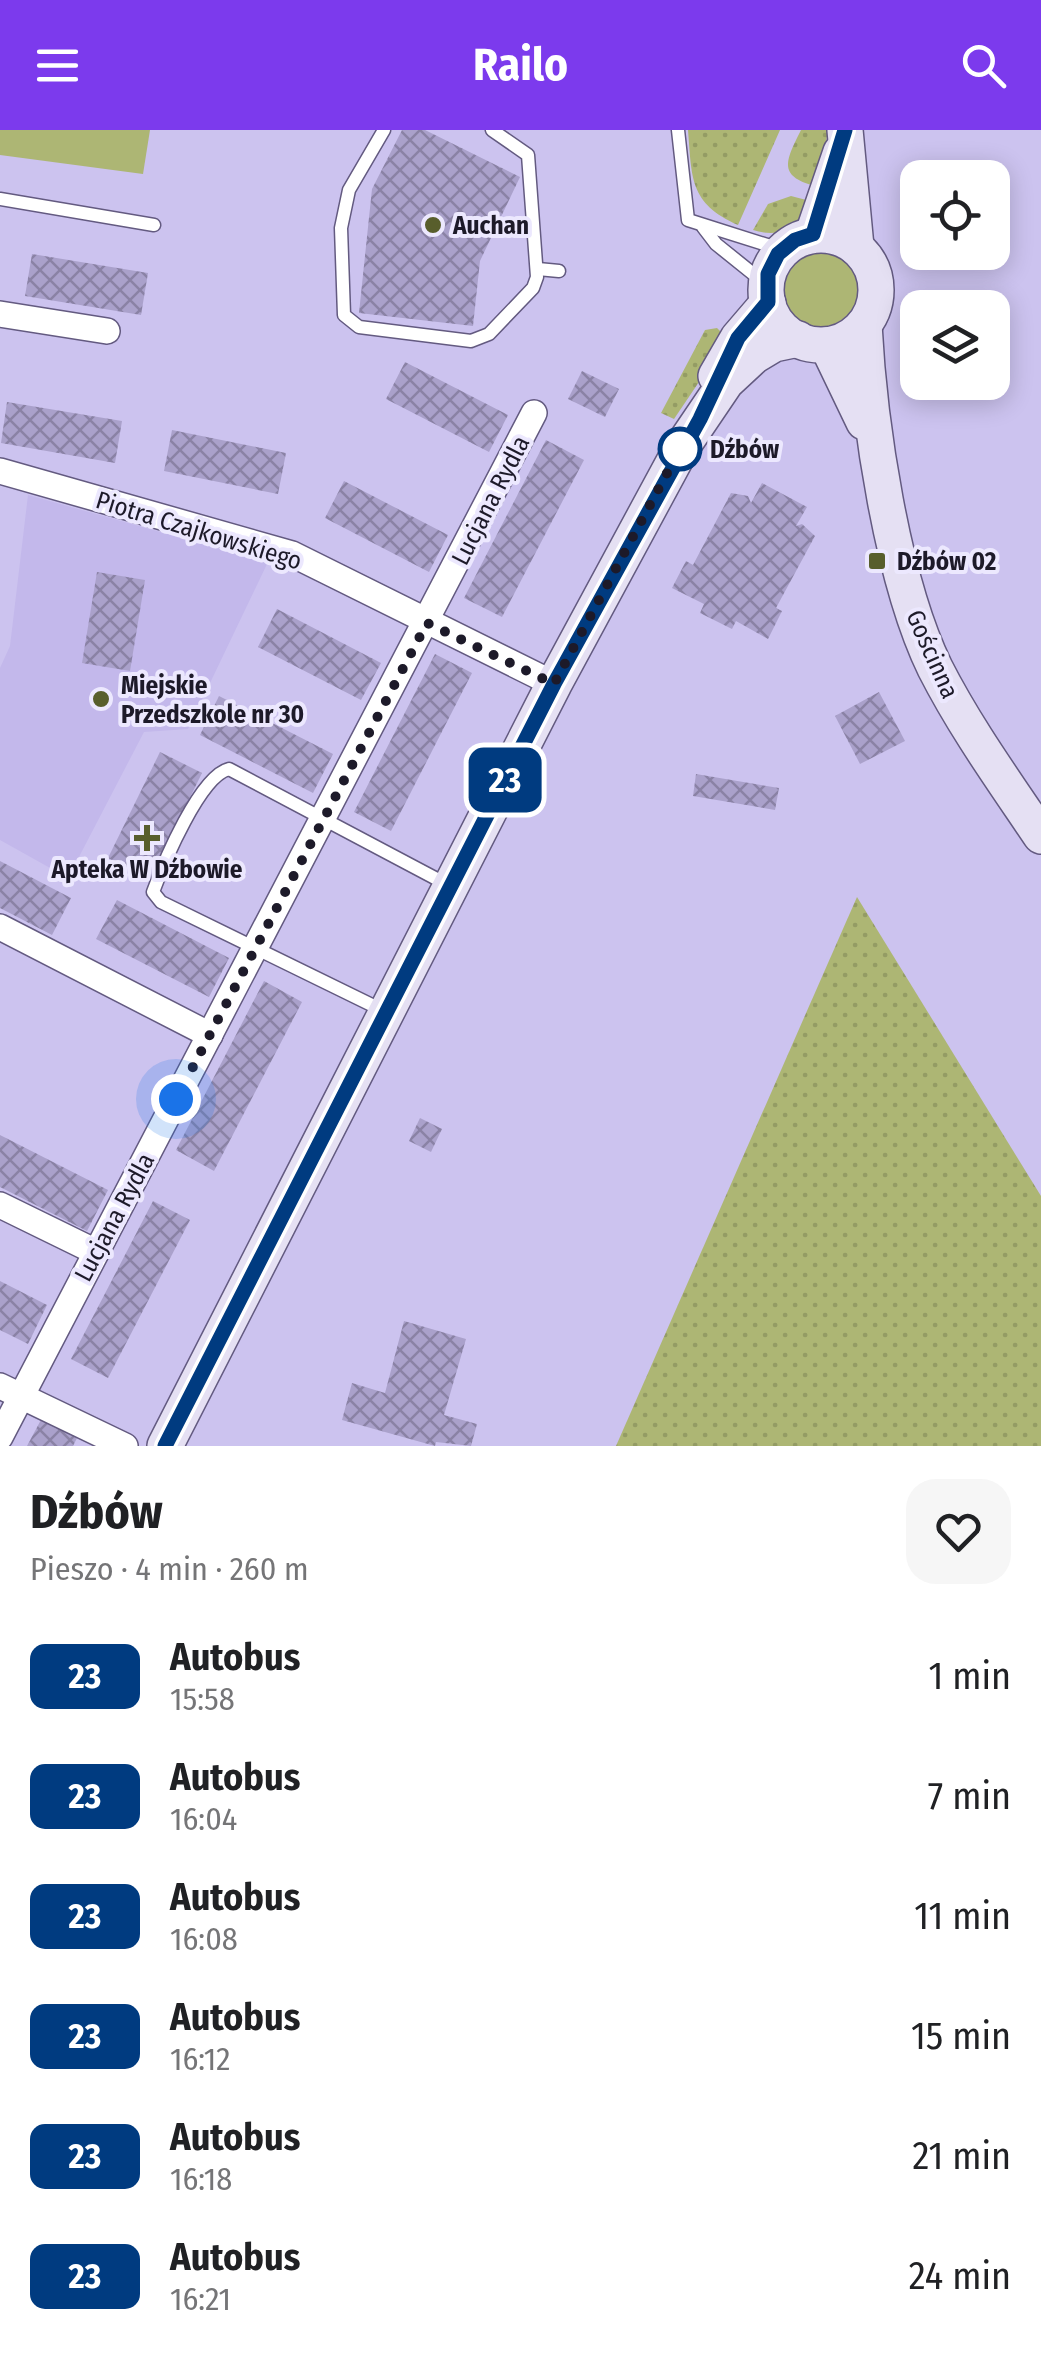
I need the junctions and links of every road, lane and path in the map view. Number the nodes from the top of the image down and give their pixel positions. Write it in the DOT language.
graph roads {
  1 [pos="384,130"];
  2 [pos="492,130"];
  3 [pos="678,130"];
  4 [pos="845,136"];
  5 [pos="0,199"];
  6 [pos="154,225"];
  7 [pos="703,227"];
  8 [pos="798,242"];
  9 [pos="856,246"];
  10 [pos="538,269"];
  11 [pos="558,271"];
  12 [pos="767,294"];
  13 [pos="0,314"];
  14 [pos="864,325"];
  15 [pos="107,331"];
  16 [pos="812,342"];
  17 [pos="534,413"];
  18 [pos="700,419"];
  19 [pos="878,449"];
  20 [pos="0,471"];
  21 [pos="427,623"];
  22 [pos="554,684"];
  23 [pos="323,818"];
  24 [pos="1041,836"];
  25 [pos="450,886"];
  26 [pos="0,927"];
  27 [pos="254,950"];
  28 [pos="386,1012"];
  29 [pos="210,1035"];
  30 [pos="0,1204"];
  31 [pos="96,1252"];
  32 [pos="10,1391"];
  33 [pos="0,1436"];
  34 [pos="126,1446"];
  35 [pos="165,1446"];
  1 -- 10 [label="lane"];
  2 -- 10 [label="lane"];
  3 -- 7 [label="lane"];
  4 -- 8 [label="street"];
  4 -- 9 [label="street"];
  5 -- 6 [label="lane"];
  7 -- 8 [label="lane"];
  7 -- 12 [label="lane"];
  8 -- 9 [label="street"];
  8 -- 12 [label="street"];
  9 -- 14 [label="street"];
  10 -- 11 [label="lane"];
  12 -- 16 [label="street"];
  12 -- 18 [label="street"];
  13 -- 15 [label="street"];
  14 -- 16 [label="street"];
  14 -- 19 [label="street, Gościnna"];
  16 -- 18 [label="street"];
  16 -- 19 [label="street, Gościnna"];
  17 -- 21 [label="street, Lucjana Rydla"];
  18 -- 22 [label="street"];
  19 -- 24 [label="street, Gościnna"];
  20 -- 21 [label="street, Piotra Czajkowskiego"];
  21 -- 22 [label="street, Piotra Czajkowskiego"];
  21 -- 23 [label="street, Lucjana Rydla"];
  22 -- 25 [label="street"];
  23 -- 25 [label="lane"];
  23 -- 27 [label="street, Lucjana Rydla"];
  23 -- 27 [label="lane"];
  25 -- 28 [label="street"];
  26 -- 29 [label="street"];
  27 -- 28 [label="lane"];
  27 -- 29 [label="street, Lucjana Rydla"];
  28 -- 35 [label="street"];
  29 -- 31 [label="street, Lucjana Rydla"];
  30 -- 31 [label="street"];
  31 -- 32 [label="street, Lucjana Rydla"];
  32 -- 33 [label="street, Lucjana Rydla"];
  32 -- 34 [label="street"];
}
